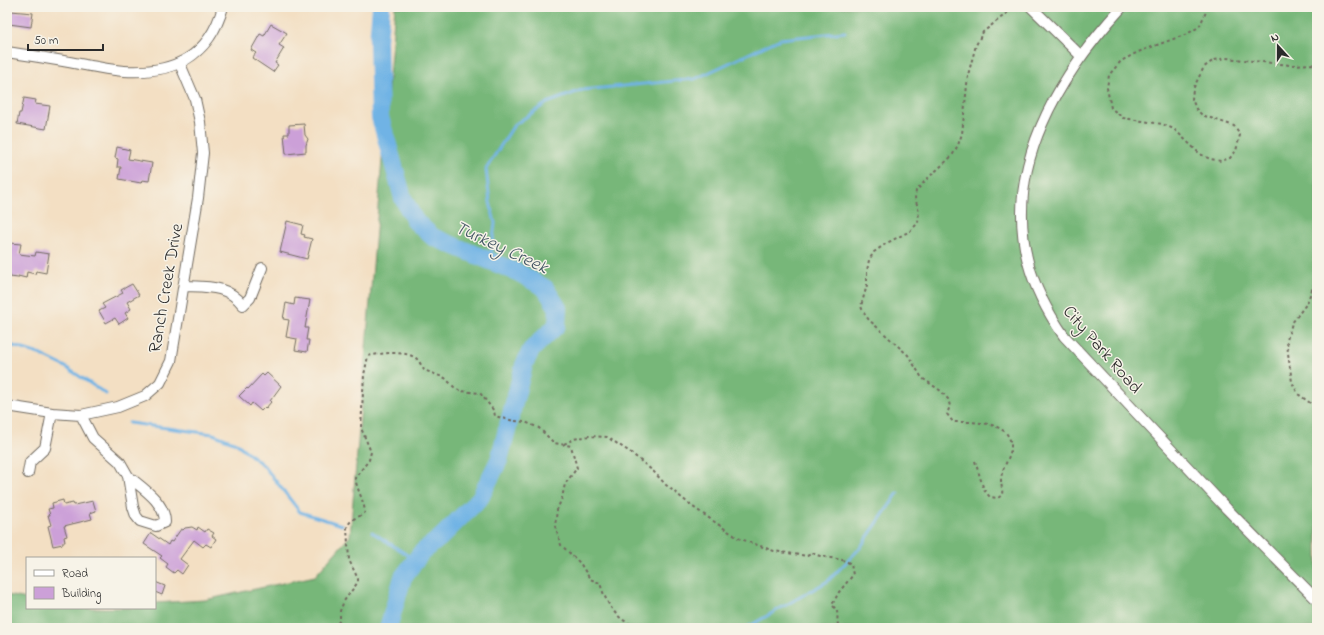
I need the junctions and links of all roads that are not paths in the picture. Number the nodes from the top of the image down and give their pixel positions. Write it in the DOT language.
graph roads {
  1 [pos="223,7"];
  2 [pos="1031,7"];
  3 [pos="1122,7"];
  4 [pos="7,52"];
  5 [pos="1081,56"];
  6 [pos="180,64"];
  7 [pos="262,268"];
  8 [pos="184,286"];
  9 [pos="7,406"];
  10 [pos="52,413"];
  11 [pos="81,415"];
  12 [pos="28,473"];
  13 [pos="128,476"];
  14 [pos="1317,600"];
  1 -- 6 [label="street"];
  2 -- 5 [label="street"];
  3 -- 5 [label="street, City Park Road"];
  4 -- 6 [label="street"];
  5 -- 14 [label="street, City Park Road"];
  6 -- 8 [label="street, Ranch Creek Drive"];
  7 -- 8 [label="street"];
  8 -- 11 [label="street, Ranch Creek Drive"];
  9 -- 10 [label="street, Ranch Creek Drive"];
  10 -- 11 [label="street, Ranch Creek Drive"];
  10 -- 12 [label="street"];
  11 -- 13 [label="street"];
  13 -- 13 [label="street"];
}
